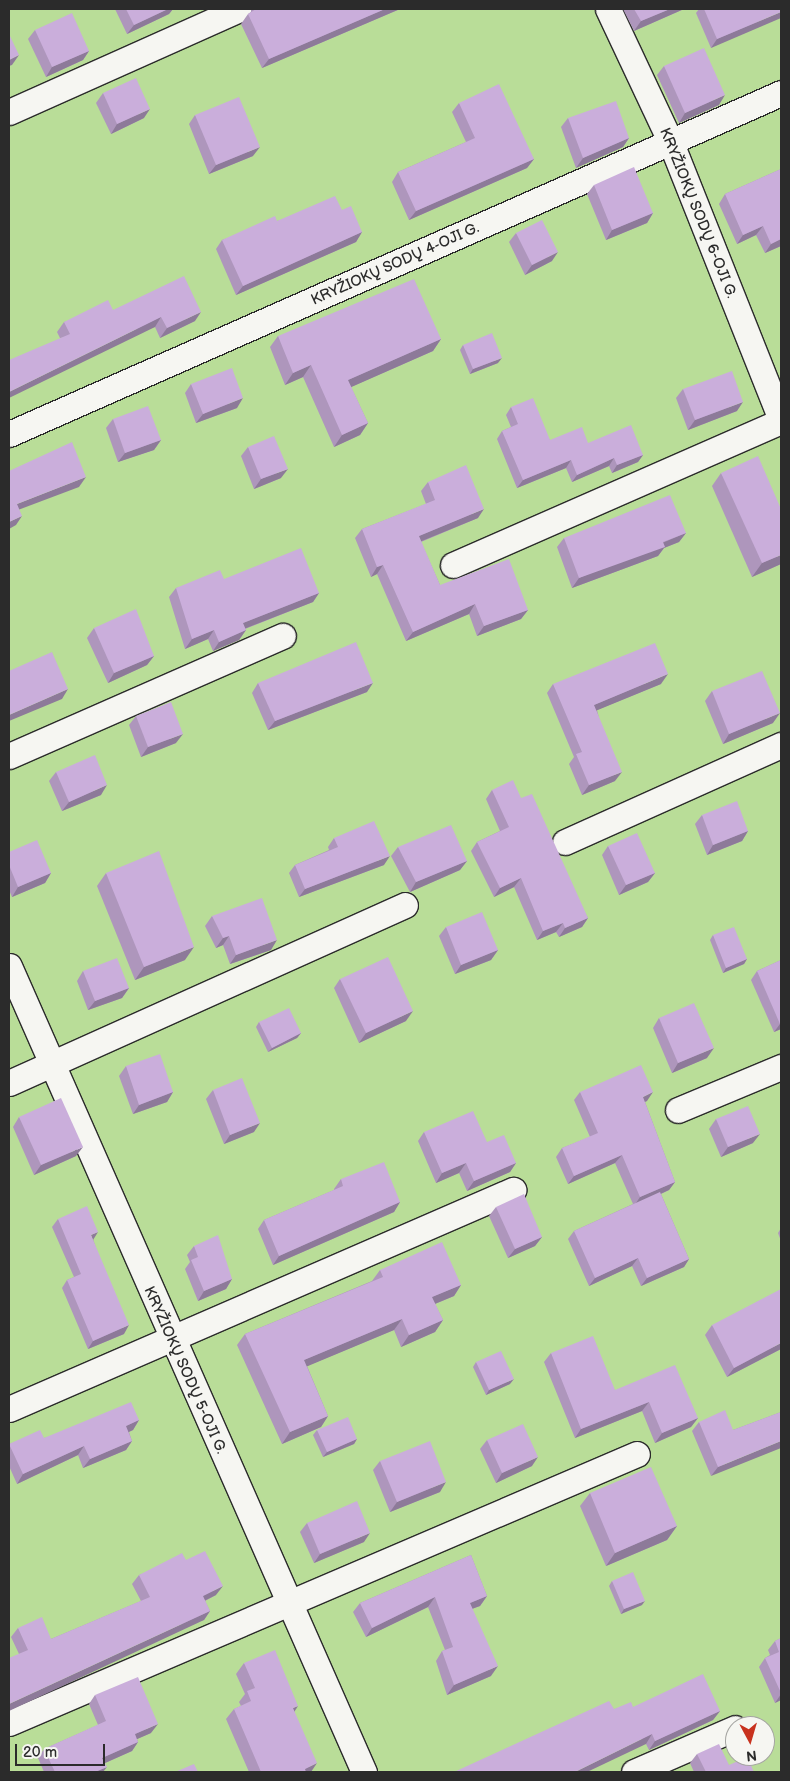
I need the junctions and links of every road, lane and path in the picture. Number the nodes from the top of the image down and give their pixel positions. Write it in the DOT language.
graph roads {
  1 [pos="239,9"];
  2 [pos="608,9"];
  3 [pos="781,93"];
  4 [pos="9,112"];
  5 [pos="671,143"];
  6 [pos="781,420"];
  7 [pos="9,434"];
  8 [pos="453,566"];
  9 [pos="282,636"];
  10 [pos="781,745"];
  11 [pos="9,756"];
  12 [pos="565,842"];
  13 [pos="405,905"];
  14 [pos="9,966"];
  15 [pos="52,1064"];
  16 [pos="781,1067"];
  17 [pos="9,1083"];
  18 [pos="678,1110"];
  19 [pos="513,1190"];
  20 [pos="170,1338"];
  21 [pos="9,1409"];
  22 [pos="637,1454"];
  23 [pos="289,1604"];
  24 [pos="9,1723"];
  25 [pos="725,1732"];
  26 [pos="364,1772"];
  27 [pos="634,1772"];
  1 -- 4 [label="street"];
  2 -- 5 [label="street, KRYŽIOKŲ SODŲ 6-OJI G."];
  3 -- 5 [label="street, KRYŽIOKŲ SODŲ 4-OJI G."];
  5 -- 6 [label="street, KRYŽIOKŲ SODŲ 6-OJI G."];
  5 -- 7 [label="street, KRYŽIOKŲ SODŲ 4-OJI G."];
  6 -- 8 [label="street"];
  9 -- 11 [label="street"];
  10 -- 12 [label="street"];
  13 -- 15 [label="street"];
  14 -- 15 [label="street, KRYŽIOKŲ SODŲ 5-OJI G."];
  15 -- 17 [label="street"];
  15 -- 20 [label="street, KRYŽIOKŲ SODŲ 5-OJI G."];
  16 -- 18 [label="street"];
  19 -- 20 [label="street"];
  20 -- 21 [label="street"];
  20 -- 23 [label="street, KRYŽIOKŲ SODŲ 5-OJI G."];
  22 -- 23 [label="street"];
  23 -- 24 [label="street"];
  23 -- 26 [label="street, KRYŽIOKŲ SODŲ 5-OJI G."];
  25 -- 27 [label="street"];
}
